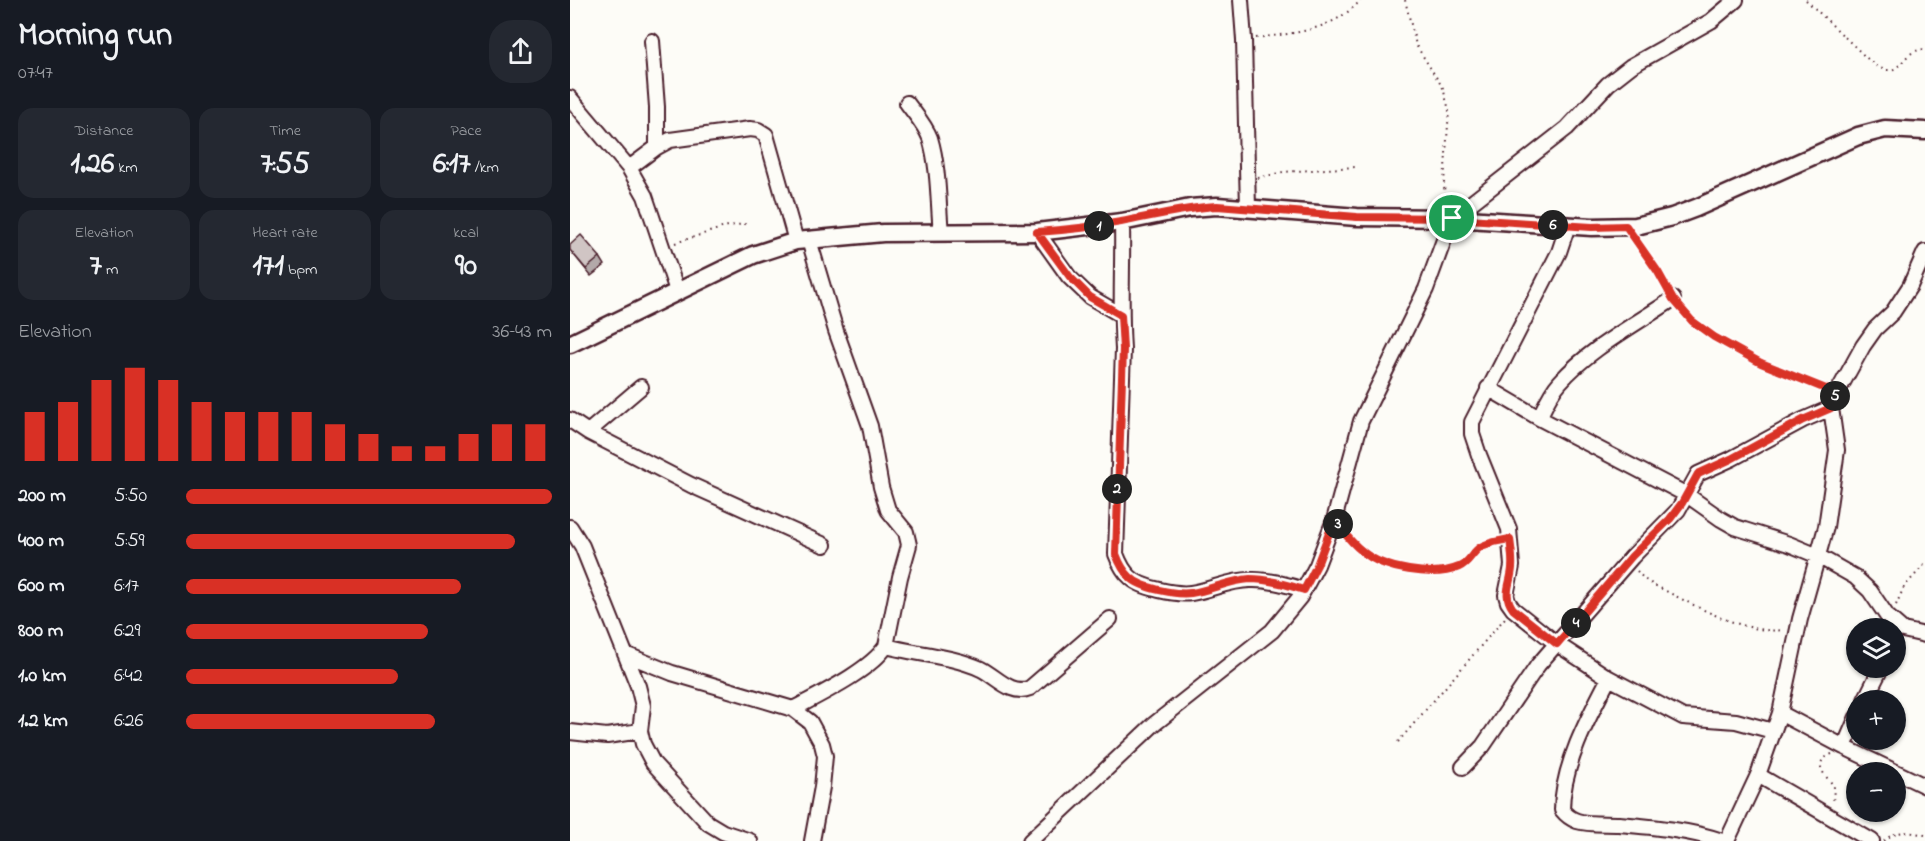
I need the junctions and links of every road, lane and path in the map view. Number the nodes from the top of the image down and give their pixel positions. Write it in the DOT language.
graph roads {
  1 [pos="1241,0"];
  2 [pos="1361,0"];
  3 [pos="1405,0"];
  4 [pos="1736,0"];
  5 [pos="1806,0"];
  6 [pos="1244,40"];
  7 [pos="652,41"];
  8 [pos="1925,49"];
  9 [pos="570,98"];
  10 [pos="907,103"];
  11 [pos="1925,131"];
  12 [pos="657,147"];
  13 [pos="1355,167"];
  14 [pos="629,168"];
  15 [pos="1247,181"];
  16 [pos="1248,209"];
  17 [pos="1449,218"];
  18 [pos="1122,222"];
  19 [pos="746,224"];
  20 [pos="1568,225"];
  21 [pos="1626,226"];
  22 [pos="941,232"];
  23 [pos="1037,232"];
  24 [pos="802,241"];
  25 [pos="664,247"];
  26 [pos="1925,252"];
  27 [pos="677,291"];
  28 [pos="1673,299"];
  29 [pos="1121,315"];
  30 [pos="570,344"];
  31 [pos="642,387"];
  32 [pos="1488,388"];
  33 [pos="1836,393"];
  34 [pos="1831,408"];
  35 [pos="1539,418"];
  36 [pos="570,420"];
  37 [pos="588,432"];
  38 [pos="1687,495"];
  39 [pos="1334,520"];
  40 [pos="570,527"];
  41 [pos="1510,539"];
  42 [pos="824,544"];
  43 [pos="1632,556"];
  44 [pos="1818,556"];
  45 [pos="1925,564"];
  46 [pos="1304,590"];
  47 [pos="1513,609"];
  48 [pos="1887,616"];
  49 [pos="1110,619"];
  50 [pos="1798,630"];
  51 [pos="1925,635"];
  52 [pos="1906,636"];
  53 [pos="1557,644"];
  54 [pos="886,646"];
  55 [pos="625,654"];
  56 [pos="1609,678"];
  57 [pos="793,709"];
  58 [pos="1780,713"];
  59 [pos="1773,731"];
  60 [pos="570,732"];
  61 [pos="640,732"];
  62 [pos="1398,742"];
  63 [pos="1846,742"];
  64 [pos="1844,747"];
  65 [pos="1463,766"];
  66 [pos="1758,775"];
  67 [pos="1925,786"];
  68 [pos="1832,819"];
  69 [pos="1925,835"];
  70 [pos="750,841"];
  71 [pos="812,841"];
  72 [pos="1030,841"];
  73 [pos="1722,841"];
  74 [pos="1727,841"];
  75 [pos="1872,841"];
  76 [pos="1884,841"];
  1 -- 6 [label="street"];
  2 -- 6 [label="path"];
  3 -- 17 [label="path"];
  4 -- 17 [label="street"];
  5 -- 8 [label="path"];
  6 -- 15 [label="street"];
  7 -- 12 [label="street"];
  9 -- 14 [label="street"];
  10 -- 22 [label="street"];
  11 -- 21 [label="main road"];
  12 -- 14 [label="street"];
  12 -- 24 [label="street"];
  13 -- 15 [label="path"];
  14 -- 25 [label="street"];
  15 -- 16 [label="street"];
  16 -- 17 [label="main road"];
  16 -- 18 [label="main road"];
  17 -- 20 [label="main road"];
  17 -- 39 [label="street"];
  18 -- 23 [label="main road"];
  18 -- 29 [label="street"];
  19 -- 25 [label="path"];
  20 -- 21 [label="main road"];
  20 -- 32 [label="street"];
  21 -- 28 [label="path"];
  22 -- 23 [label="main road"];
  22 -- 24 [label="main road"];
  23 -- 29 [label="street"];
  24 -- 27 [label="main road"];
  24 -- 54 [label="street"];
  25 -- 27 [label="street"];
  26 -- 33 [label="street"];
  27 -- 30 [label="main road"];
  28 -- 33 [label="path"];
  28 -- 35 [label="street"];
  29 -- 46 [label="street"];
  31 -- 37 [label="street"];
  32 -- 35 [label="street"];
  32 -- 41 [label="street"];
  33 -- 34 [label="street"];
  34 -- 38 [label="street"];
  34 -- 44 [label="street"];
  35 -- 38 [label="street"];
  36 -- 37 [label="street"];
  37 -- 42 [label="street"];
  38 -- 43 [label="street"];
  38 -- 44 [label="street"];
  39 -- 41 [label="path"];
  39 -- 46 [label="street"];
  40 -- 55 [label="street"];
  41 -- 47 [label="street"];
  43 -- 50 [label="path"];
  43 -- 53 [label="street"];
  44 -- 48 [label="street"];
  44 -- 50 [label="street"];
  45 -- 48 [label="path"];
  46 -- 72 [label="street"];
  47 -- 53 [label="street"];
  47 -- 62 [label="path"];
  49 -- 54 [label="street"];
  50 -- 58 [label="street"];
  51 -- 52 [label="street"];
  53 -- 56 [label="street"];
  53 -- 65 [label="street"];
  54 -- 57 [label="street"];
  55 -- 57 [label="street"];
  55 -- 61 [label="street"];
  56 -- 59 [label="street"];
  56 -- 73 [label="street"];
  57 -- 71 [label="street"];
  58 -- 59 [label="street"];
  58 -- 64 [label="street"];
  59 -- 66 [label="street"];
  60 -- 61 [label="street"];
  61 -- 70 [label="street"];
  63 -- 64 [label="street"];
  64 -- 67 [label="street"];
  64 -- 68 [label="path"];
  66 -- 68 [label="street"];
  66 -- 74 [label="street"];
  68 -- 75 [label="street"];
  69 -- 76 [label="path"];
}
